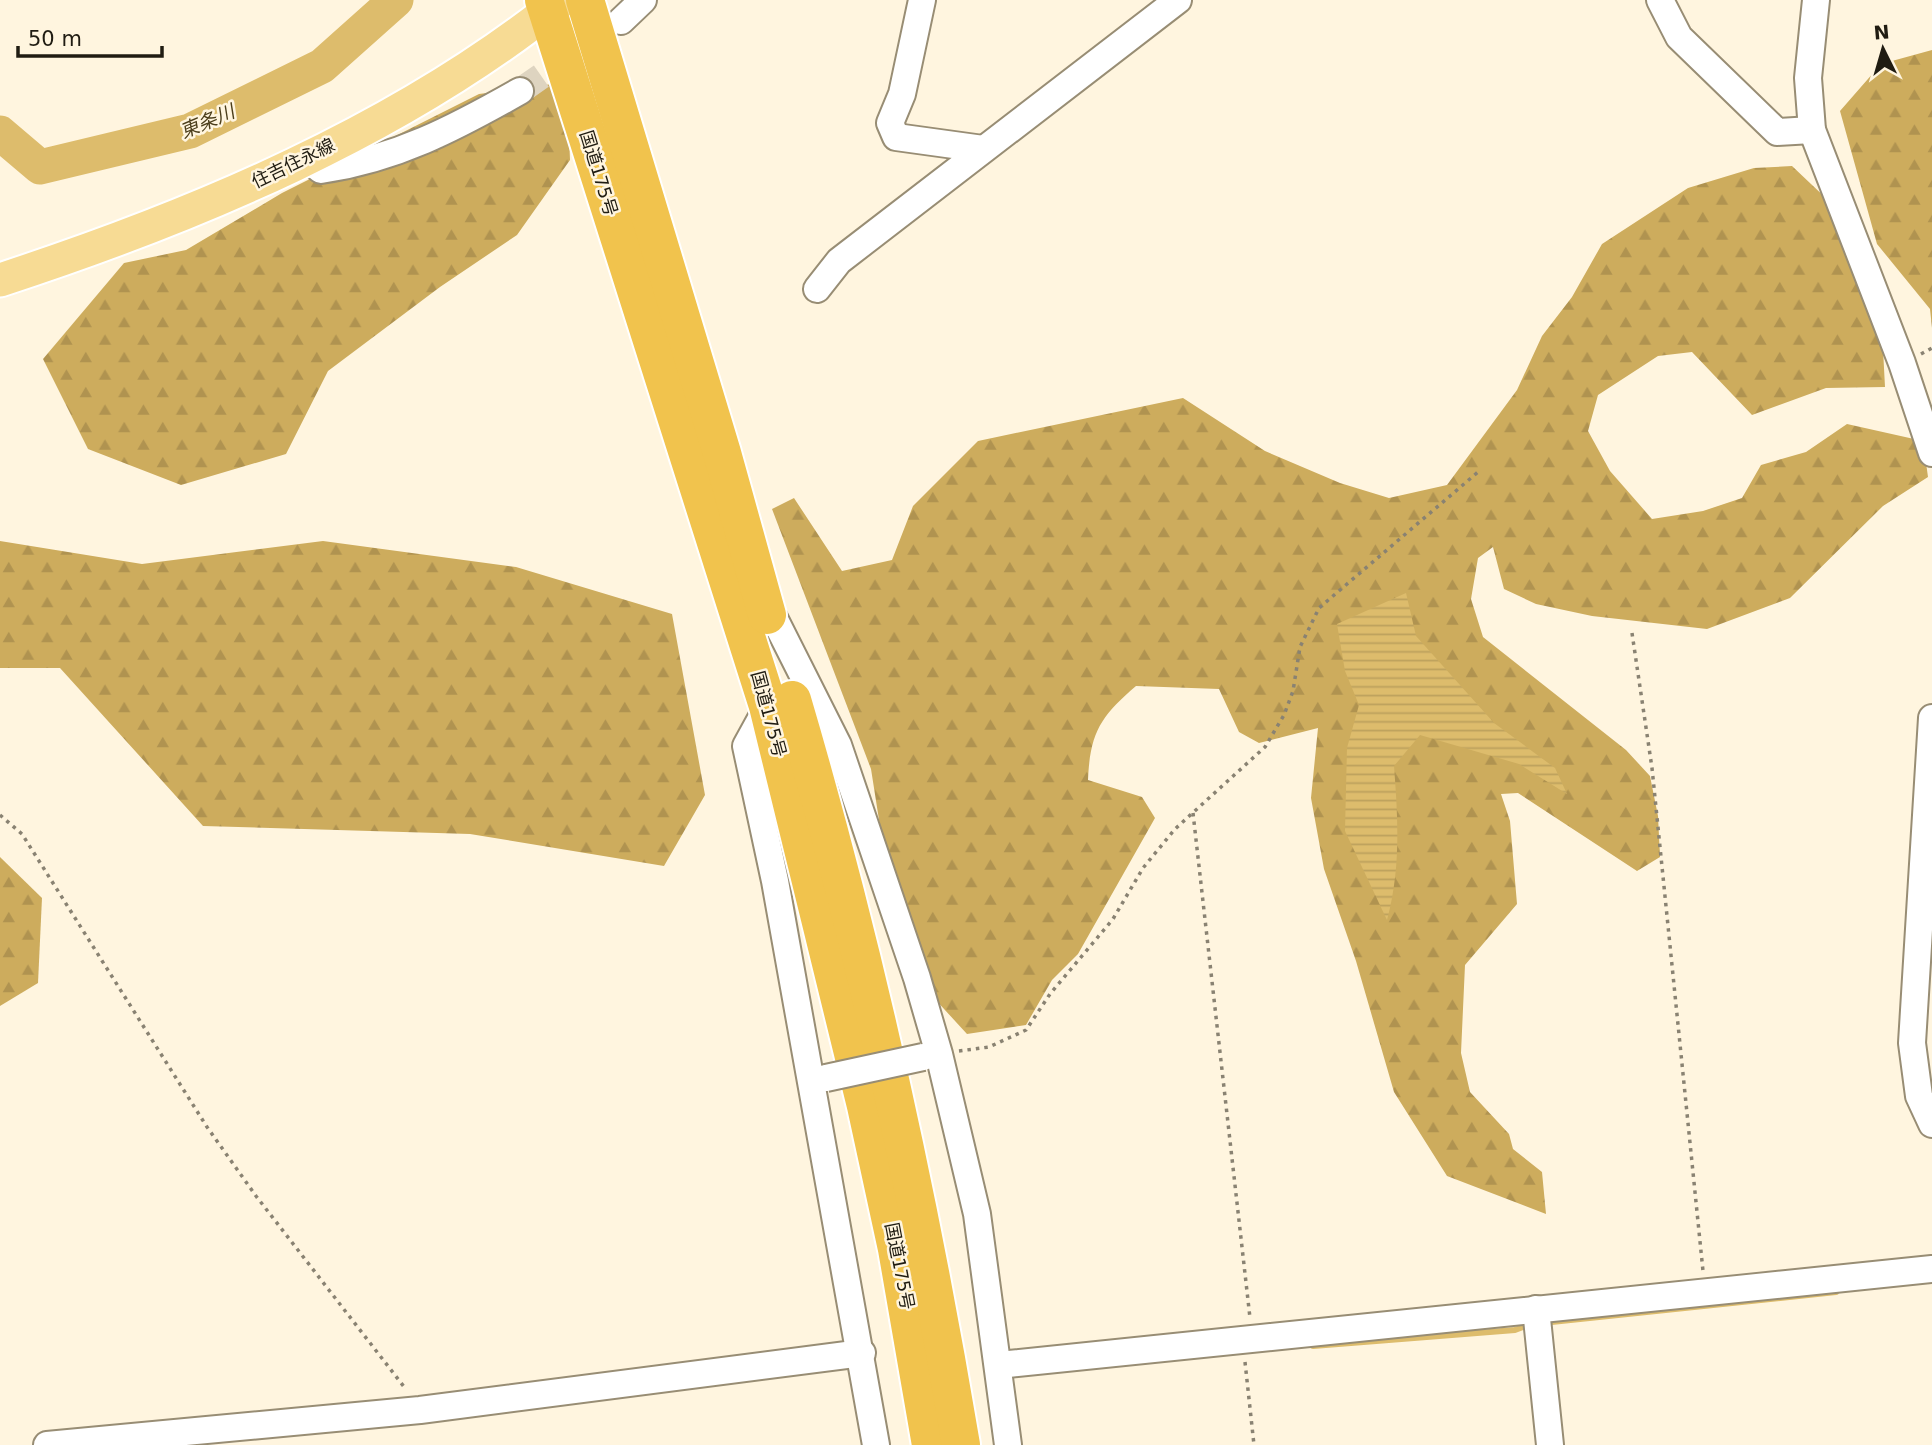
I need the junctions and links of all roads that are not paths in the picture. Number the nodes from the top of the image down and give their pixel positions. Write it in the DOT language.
graph roads {
  1 [pos="584,0"];
  2 [pos="643,0"];
  3 [pos="922,0"];
  4 [pos="1178,0"];
  5 [pos="1660,0"];
  6 [pos="1816,0"];
  7 [pos="551,4"];
  8 [pos="621,21"];
  9 [pos="520,91"];
  10 [pos="1812,130"];
  11 [pos="983,149"];
  12 [pos="307,159"];
  13 [pos="0,280"];
  14 [pos="817,289"];
  15 [pos="1932,453"];
  16 [pos="760,589"];
  17 [pos="768,706"];
  18 [pos="1932,718"];
  19 [pos="931,1055"];
  20 [pos="817,1078"];
  21 [pos="1932,1124"];
  22 [pos="1932,1269"];
  23 [pos="1536,1309"];
  24 [pos="862,1353"];
  25 [pos="999,1365"];
  26 [pos="47,1445"];
  27 [pos="876,1445"];
  28 [pos="931,1445"];
  29 [pos="961,1445"];
  30 [pos="1008,1445"];
  31 [pos="1550,1445"];
  1 -- 16 [label="highway, 国道175号"];
  2 -- 8 [label="street"];
  3 -- 11 [label="street"];
  4 -- 11 [label="street"];
  5 -- 10 [label="street"];
  6 -- 10 [label="street"];
  7 -- 12 [label="main road, 住吉住永線"];
  7 -- 17 [label="highway, 国道175号"];
  9 -- 12 [label="street"];
  10 -- 15 [label="street"];
  11 -- 14 [label="street"];
  12 -- 13 [label="main road, 住吉住永線"];
  16 -- 19 [label="street"];
  16 -- 29 [label="highway, 国道175号"];
  17 -- 20 [label="street"];
  17 -- 28 [label="highway, 国道175号"];
  18 -- 21 [label="street"];
  19 -- 20 [label="street, bridge"];
  19 -- 25 [label="street"];
  20 -- 24 [label="street"];
  22 -- 23 [label="street"];
  23 -- 25 [label="street"];
  23 -- 31 [label="street"];
  24 -- 26 [label="street"];
  24 -- 27 [label="street"];
  25 -- 30 [label="street"];
}
